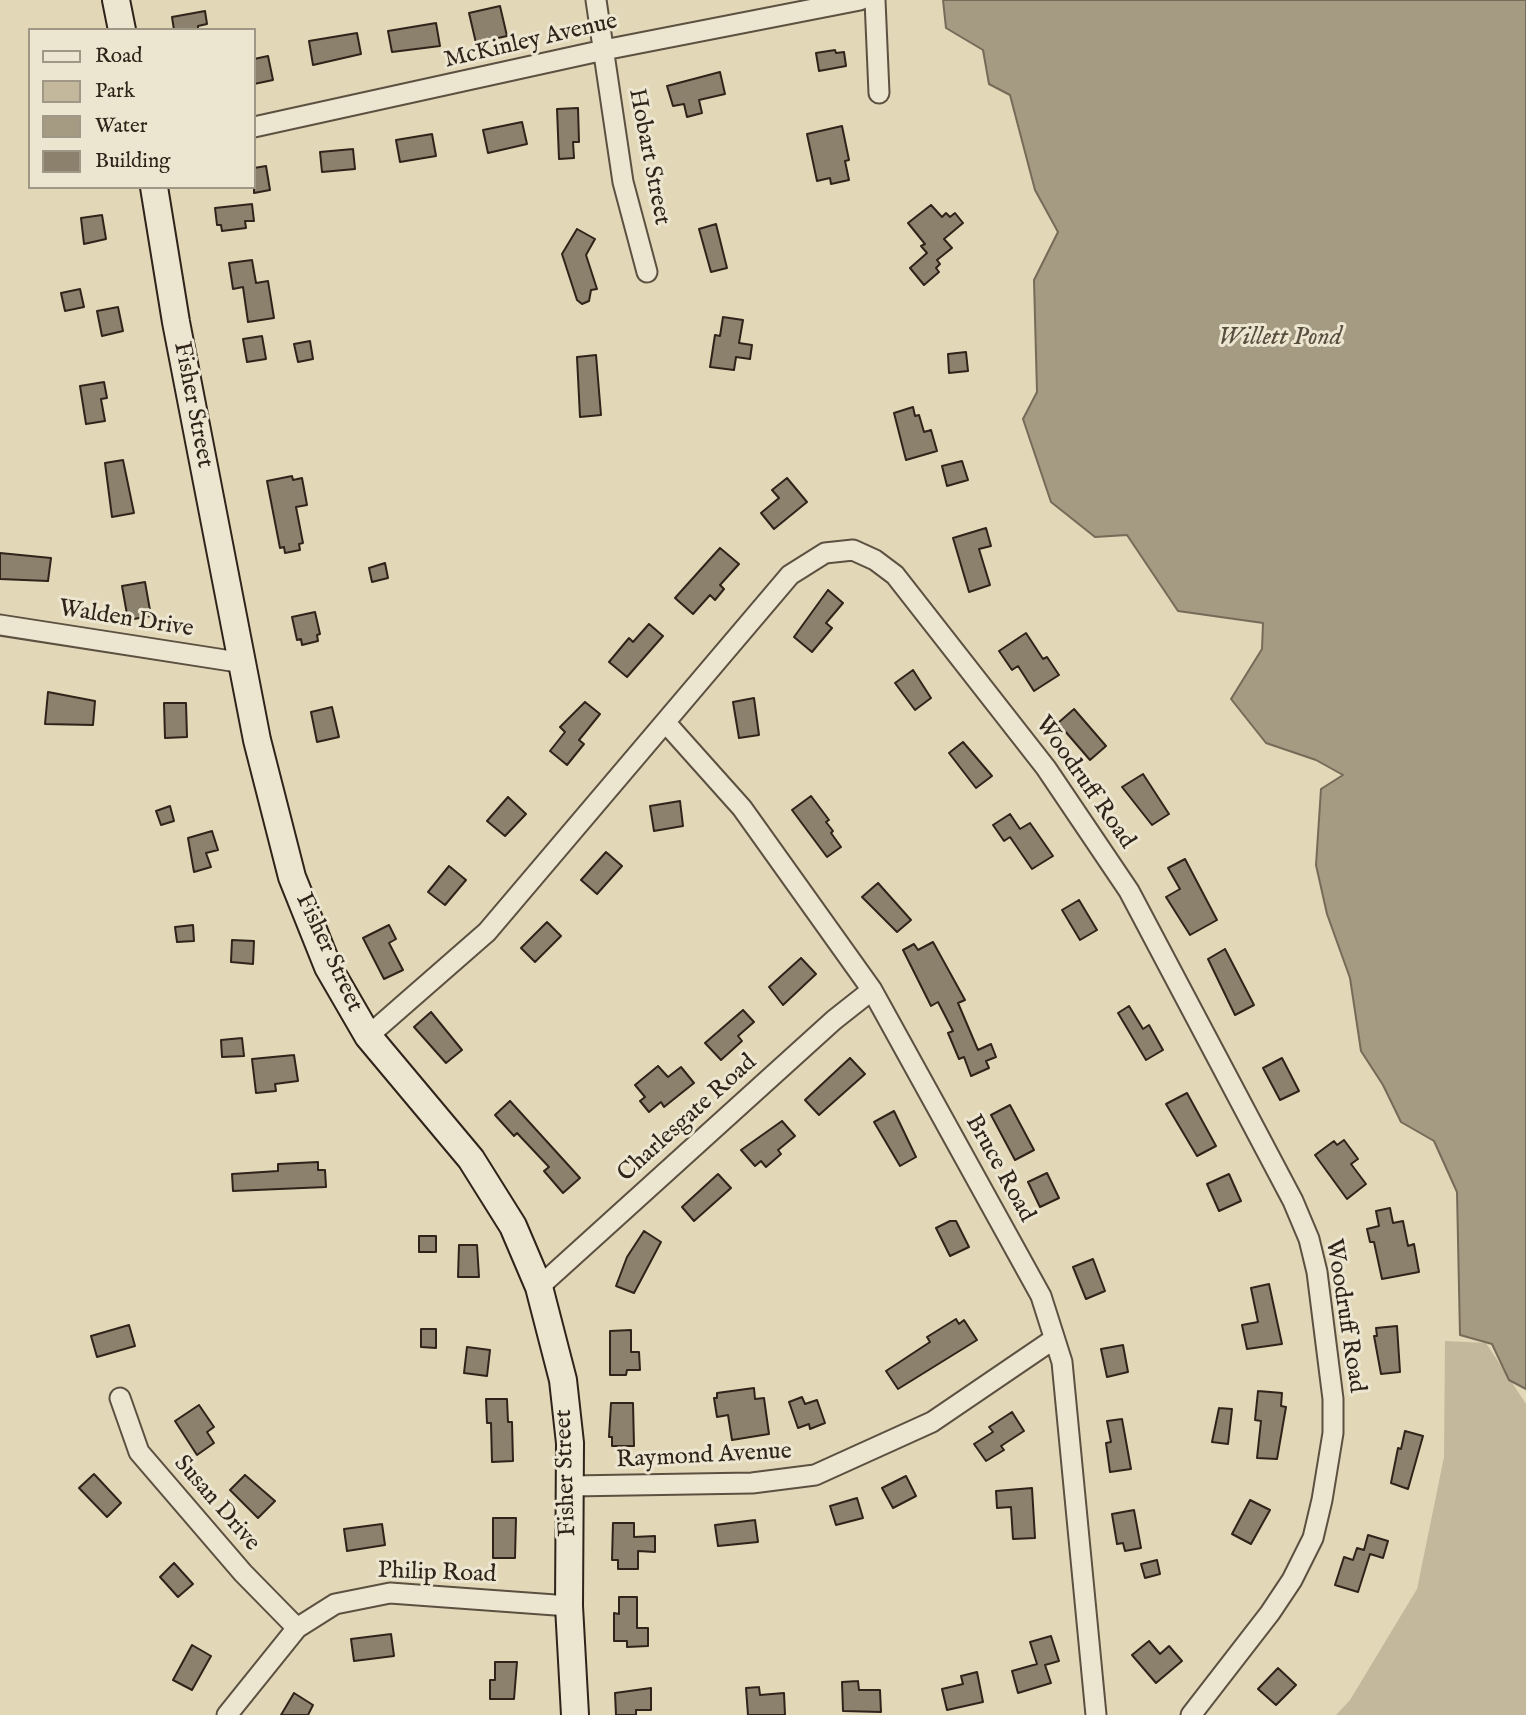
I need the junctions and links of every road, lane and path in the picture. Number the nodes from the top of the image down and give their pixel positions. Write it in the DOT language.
graph roads {
  1 [pos="116,0"];
  2 [pos="596,0"];
  3 [pos="860,0"];
  4 [pos="875,0"];
  5 [pos="122,28"];
  6 [pos="604,50"];
  7 [pos="879,93"];
  8 [pos="256,127"];
  9 [pos="154,189"];
  10 [pos="647,272"];
  11 [pos="0,625"];
  12 [pos="244,663"];
  13 [pos="666,723"];
  14 [pos="872,990"];
  15 [pos="368,1036"];
  16 [pos="539,1287"];
  17 [pos="1054,1339"];
  18 [pos="120,1398"];
  19 [pos="571,1486"];
  20 [pos="569,1606"];
  21 [pos="297,1628"];
  22 [pos="227,1715"];
  23 [pos="575,1715"];
  24 [pos="1097,1715"];
  25 [pos="1191,1715"];
  1 -- 5 [label="main road"];
  2 -- 6 [label="street, Hobart Street"];
  3 -- 6 [label="street, McKinley Avenue"];
  4 -- 7 [label="street"];
  6 -- 8 [label="street, McKinley Avenue"];
  6 -- 10 [label="street, Hobart Street"];
  9 -- 12 [label="main road, Fisher Street"];
  11 -- 12 [label="street, Walden Drive"];
  12 -- 15 [label="main road, Fisher Street"];
  13 -- 14 [label="street, Bruce Road"];
  13 -- 15 [label="street, Woodruff Road"];
  13 -- 25 [label="street, Woodruff Road"];
  14 -- 16 [label="street, Charlesgate Road"];
  14 -- 17 [label="street, Bruce Road"];
  15 -- 16 [label="main road, Fisher Street"];
  16 -- 19 [label="main road, Fisher Street"];
  17 -- 19 [label="street, Raymond Avenue"];
  17 -- 24 [label="street, Bruce Road"];
  18 -- 21 [label="street, Susan Drive"];
  19 -- 20 [label="main road, Fisher Street"];
  20 -- 21 [label="street, Philip Road"];
  20 -- 23 [label="main road, Fisher Street"];
  21 -- 22 [label="street, Philip Road"];
}
